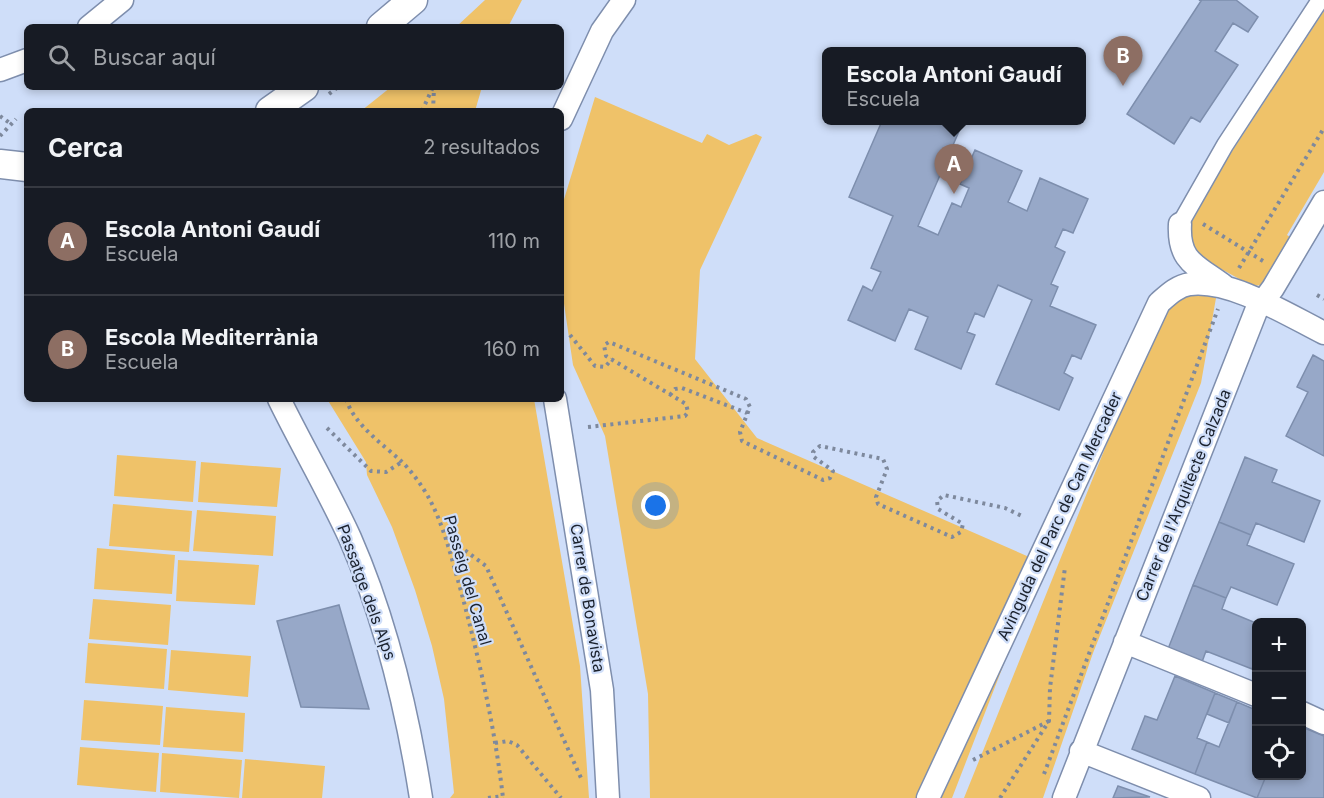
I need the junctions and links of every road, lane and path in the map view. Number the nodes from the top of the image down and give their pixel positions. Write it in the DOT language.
graph roads {
  1 [pos="122,0"];
  2 [pos="413,0"];
  3 [pos="624,0"];
  4 [pos="1320,0"];
  5 [pos="93,24"];
  6 [pos="385,24"];
  7 [pos="24,61"];
  8 [pos="0,70"];
  9 [pos="300,90"];
  10 [pos="432,90"];
  11 [pos="434,90"];
  12 [pos="274,108"];
  13 [pos="424,108"];
  14 [pos="433,108"];
  15 [pos="564,113"];
  16 [pos="0,116"];
  17 [pos="16,118"];
  18 [pos="11,124"];
  19 [pos="1324,128"];
  20 [pos="0,136"];
  21 [pos="0,164"];
  22 [pos="24,167"];
  23 [pos="1324,202"];
  24 [pos="1187,221"];
  25 [pos="1249,252"];
  26 [pos="1272,267"];
  27 [pos="1228,289"];
  28 [pos="1317,295"];
  29 [pos="1324,299"];
  30 [pos="1262,301"];
  31 [pos="1324,333"];
  32 [pos="570,335"];
  33 [pos="612,359"];
  34 [pos="670,395"];
  35 [pos="281,402"];
  36 [pos="347,402"];
  37 [pos="555,402"];
  38 [pos="747,412"];
  39 [pos="588,427"];
  40 [pos="327,428"];
  41 [pos="402,462"];
  42 [pos="1024,517"];
  43 [pos="446,537"];
  44 [pos="1066,563"];
  45 [pos="1125,642"];
  46 [pos="1252,693"];
  47 [pos="1306,716"];
  48 [pos="1049,721"];
  49 [pos="1324,723"];
  50 [pos="495,743"];
  51 [pos="1081,751"];
  52 [pos="965,764"];
  53 [pos="1044,776"];
  54 [pos="584,788"];
  55 [pos="503,797"];
  56 [pos="422,798"];
  57 [pos="488,798"];
  58 [pos="561,798"];
  59 [pos="608,798"];
  60 [pos="928,798"];
  61 [pos="1000,798"];
  62 [pos="1064,798"];
  63 [pos="1199,798"];
  1 -- 5 [label="street"];
  2 -- 6 [label="street"];
  3 -- 15 [label="street"];
  4 -- 24 [label="street"];
  7 -- 8 [label="street"];
  9 -- 12 [label="street"];
  10 -- 13 [label="path"];
  11 -- 14 [label="path"];
  16 -- 18 [label="path"];
  17 -- 18 [label="path"];
  18 -- 20 [label="path"];
  19 -- 25 [label="path"];
  21 -- 22 [label="street"];
  23 -- 30 [label="street, Carrer de l'Arquitecte Calzada"];
  24 -- 25 [label="path"];
  24 -- 27 [label="street, Avinguda del Parc de Can Mercader"];
  25 -- 26 [label="path"];
  25 -- 27 [label="path"];
  27 -- 30 [label="street, Avinguda del Parc de Can Mercader"];
  27 -- 53 [label="path"];
  27 -- 60 [label="street, Avinguda del Parc de Can Mercader"];
  28 -- 29 [label="path"];
  30 -- 31 [label="street, Avinguda del Parc de Can Mercader"];
  30 -- 45 [label="street, Carrer de l'Arquitecte Calzada"];
  32 -- 33 [label="path"];
  33 -- 34 [label="path"];
  33 -- 38 [label="path"];
  34 -- 38 [label="path"];
  34 -- 39 [label="path"];
  35 -- 56 [label="street, Passatge dels Alps"];
  36 -- 41 [label="path, Passeig del Canal"];
  37 -- 59 [label="street, Carrer de Bonavista"];
  38 -- 42 [label="path"];
  40 -- 41 [label="path"];
  41 -- 43 [label="path, Passeig del Canal"];
  43 -- 50 [label="path, Passeig del Canal"];
  43 -- 54 [label="path"];
  44 -- 48 [label="path"];
  45 -- 46 [label="street"];
  45 -- 51 [label="street, Carrer de l'Arquitecte Calzada"];
  47 -- 49 [label="street"];
  48 -- 52 [label="path"];
  48 -- 61 [label="path"];
  50 -- 55 [label="path, Passeig del Canal"];
  50 -- 58 [label="path"];
  51 -- 62 [label="street, Carrer de l'Arquitecte Calzada"];
  51 -- 63 [label="street"];
  55 -- 57 [label="path"];
}
